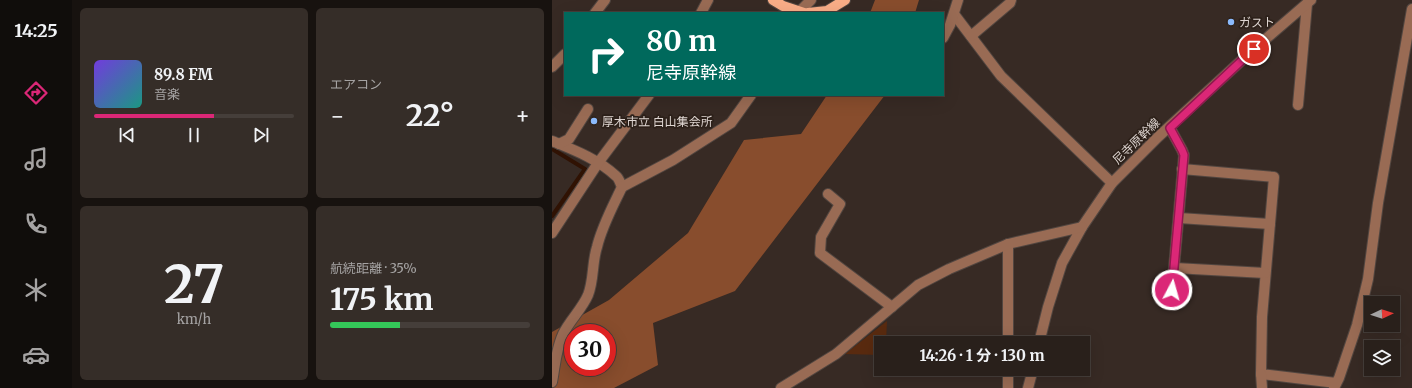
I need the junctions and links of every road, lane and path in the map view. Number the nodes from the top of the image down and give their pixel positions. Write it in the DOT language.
graph roads {
  1 [pos="605,0"];
  2 [pos="708,0"];
  3 [pos="773,0"];
  4 [pos="811,0"];
  5 [pos="845,0"];
  6 [pos="958,0"];
  7 [pos="1011,0"];
  8 [pos="1309,2"];
  9 [pos="1412,9"];
  10 [pos="596,12"];
  11 [pos="702,12"];
  12 [pos="801,12"];
  13 [pos="805,12"];
  14 [pos="816,12"];
  15 [pos="954,14"];
  16 [pos="944,36"];
  17 [pos="971,36"];
  18 [pos="564,55"];
  19 [pos="552,66"];
  20 [pos="647,96"];
  21 [pos="750,96"];
  22 [pos="1298,105"];
  23 [pos="588,109"];
  24 [pos="1170,128"];
  25 [pos="556,143"];
  26 [pos="598,163"];
  27 [pos="1182,169"];
  28 [pos="1112,183"];
  29 [pos="622,187"];
  30 [pos="828,194"];
  31 [pos="1179,218"];
  32 [pos="1270,224"];
  33 [pos="1082,227"];
  34 [pos="552,233"];
  35 [pos="1008,244"];
  36 [pos="1175,268"];
  37 [pos="1265,274"];
  38 [pos="1172,290"];
  39 [pos="892,307"];
  40 [pos="1008,336"];
  41 [pos="1041,336"];
  42 [pos="1261,374"];
  43 [pos="1008,376"];
  44 [pos="1031,376"];
  45 [pos="552,382"];
  46 [pos="1335,386"];
  47 [pos="781,388"];
  48 [pos="1008,388"];
  49 [pos="1028,388"];
  50 [pos="1262,388"];
  1 -- 10 [label="street"];
  2 -- 11 [label="street"];
  3 -- 12 [label="main road"];
  4 -- 13 [label="street"];
  5 -- 14 [label="main road"];
  6 -- 15 [label="street"];
  7 -- 17 [label="street"];
  8 -- 22 [label="street"];
  8 -- 24 [label="street, 尼寺原幹線"];
  9 -- 46 [label="street"];
  15 -- 16 [label="street"];
  15 -- 17 [label="street"];
  17 -- 28 [label="street"];
  18 -- 19 [label="street"];
  20 -- 26 [label="street"];
  21 -- 29 [label="street"];
  23 -- 25 [label="street"];
  24 -- 27 [label="street"];
  24 -- 28 [label="street, 尼寺原幹線"];
  25 -- 26 [label="street"];
  26 -- 29 [label="street"];
  26 -- 34 [label="street"];
  27 -- 31 [label="street"];
  27 -- 32 [label="street"];
  28 -- 33 [label="street, 尼寺原幹線"];
  29 -- 45 [label="street"];
  30 -- 39 [label="street"];
  31 -- 32 [label="street"];
  31 -- 36 [label="street"];
  32 -- 37 [label="street"];
  33 -- 35 [label="street"];
  33 -- 41 [label="street, 尼寺原幹線"];
  35 -- 39 [label="street"];
  35 -- 40 [label="street"];
  36 -- 37 [label="street"];
  36 -- 38 [label="street"];
  37 -- 42 [label="street"];
  39 -- 47 [label="street"];
  42 -- 46 [label="street"];
  42 -- 50 [label="street"];
  43 -- 48 [label="street"];
  44 -- 49 [label="street"];
}
